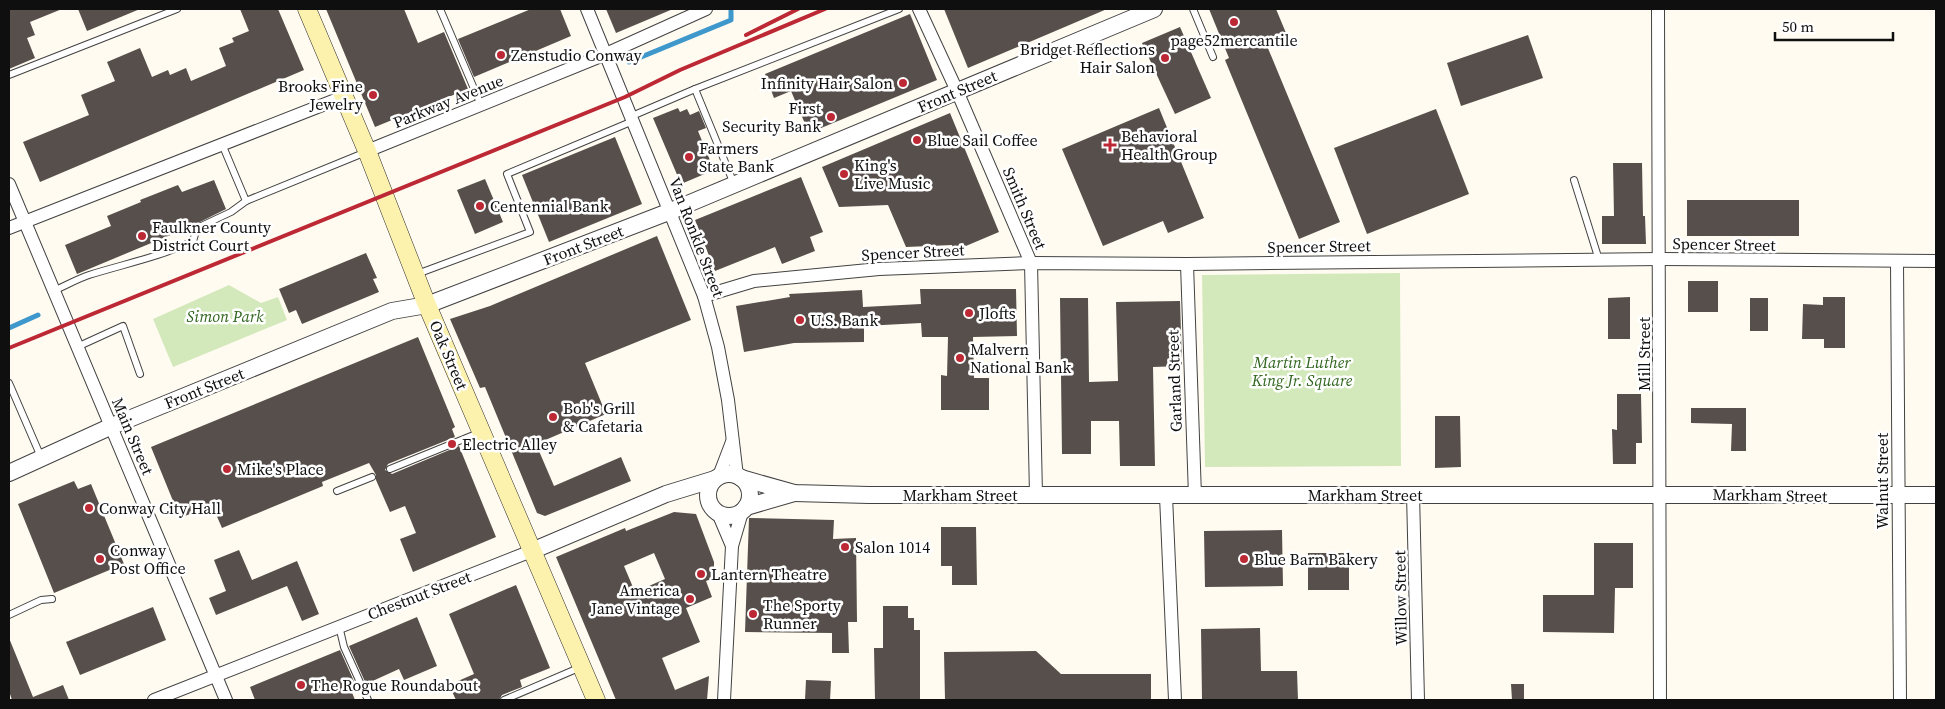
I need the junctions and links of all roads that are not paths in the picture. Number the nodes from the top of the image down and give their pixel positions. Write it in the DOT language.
graph roads {
  1 [pos="177,9"];
  2 [pos="307,9"];
  3 [pos="440,9"];
  4 [pos="587,9"];
  5 [pos="706,9"];
  6 [pos="899,9"];
  7 [pos="919,9"];
  8 [pos="1154,9"];
  9 [pos="1192,9"];
  10 [pos="1658,9"];
  11 [pos="606,54"];
  12 [pos="1213,57"];
  13 [pos="9,75"];
  14 [pos="695,89"];
  15 [pos="957,91"];
  16 [pos="342,97"];
  17 [pos="481,105"];
  18 [pos="633,118"];
  19 [pos="222,144"];
  20 [pos="367,152"];
  21 [pos="1574,180"];
  22 [pos="9,184"];
  23 [pos="735,185"];
  24 [pos="246,201"];
  25 [pos="671,211"];
  26 [pos="24,222"];
  27 [pos="9,228"];
  28 [pos="1661,259"];
  29 [pos="1599,260"];
  30 [pos="1897,262"];
  31 [pos="1936,262"];
  32 [pos="1031,263"];
  33 [pos="1187,264"];
  34 [pos="416,274"];
  35 [pos="53,291"];
  36 [pos="704,296"];
  37 [pos="427,305"];
  38 [pos="77,347"];
  39 [pos="140,374"];
  40 [pos="9,383"];
  41 [pos="112,426"];
  42 [pos="482,431"];
  43 [pos="732,439"];
  44 [pos="41,457"];
  45 [pos="390,470"];
  46 [pos="9,473"];
  47 [pos="372,477"];
  48 [pos="739,477"];
  49 [pos="717,478"];
  50 [pos="684,489"];
  51 [pos="337,491"];
  52 [pos="794,493"];
  53 [pos="1413,494"];
  54 [pos="1659,494"];
  55 [pos="1036,495"];
  56 [pos="1899,495"];
  57 [pos="1936,495"];
  58 [pos="1166,496"];
  59 [pos="1195,496"];
  60 [pos="744,509"];
  61 [pos="715,510"];
  62 [pos="732,546"];
  63 [pos="534,550"];
  64 [pos="52,599"];
  65 [pos="9,615"];
  66 [pos="340,626"];
  67 [pos="582,667"];
  68 [pos="215,675"];
  69 [pos="154,700"];
  70 [pos="226,700"];
  71 [pos="368,700"];
  72 [pos="504,700"];
  73 [pos="596,700"];
  74 [pos="724,700"];
  75 [pos="1175,700"];
  76 [pos="1418,700"];
  77 [pos="1660,700"];
  78 [pos="1900,700"];
  1 -- 13 [label="lane"];
  2 -- 16 [label="main road, Oak Street"];
  3 -- 17 [label="lane"];
  4 -- 11 [label="street, Van Ronkle Street"];
  5 -- 11 [label="street, Parkway Avenue"];
  6 -- 14 [label="lane"];
  7 -- 15 [label="street, Smith Street"];
  8 -- 15 [label="street, Front Street"];
  9 -- 12 [label="lane"];
  10 -- 28 [label="street, Mill Street"];
  11 -- 17 [label="street, Parkway Avenue"];
  11 -- 18 [label="street, Van Ronkle Street"];
  14 -- 18 [label="lane"];
  14 -- 23 [label="lane"];
  15 -- 23 [label="street, Front Street"];
  15 -- 32 [label="street, Smith Street"];
  16 -- 19 [label="street"];
  16 -- 20 [label="main road, Oak Street"];
  17 -- 20 [label="street, Parkway Avenue"];
  18 -- 25 [label="street, Van Ronkle Street"];
  18 -- 34 [label="lane"];
  19 -- 24 [label="lane"];
  19 -- 26 [label="street"];
  20 -- 24 [label="lane"];
  20 -- 34 [label="main road, Oak Street"];
  21 -- 29 [label="lane"];
  22 -- 26 [label="street, Main Street"];
  23 -- 25 [label="street, Front Street"];
  24 -- 35 [label="lane"];
  25 -- 36 [label="street, Van Ronkle Street"];
  25 -- 37 [label="street, Front Street"];
  26 -- 27 [label="street"];
  26 -- 35 [label="street, Main Street"];
  28 -- 29 [label="street, Spencer Street"];
  28 -- 30 [label="street, Spencer Street"];
  28 -- 54 [label="street, Mill Street"];
  29 -- 33 [label="street, Spencer Street"];
  30 -- 31 [label="street, Spencer Street"];
  30 -- 56 [label="street, Walnut Street"];
  32 -- 33 [label="street, Spencer Street"];
  32 -- 36 [label="street, Spencer Street"];
  32 -- 55 [label="street, Smith Street"];
  33 -- 59 [label="street, Garland Street"];
  34 -- 37 [label="main road, Oak Street"];
  35 -- 38 [label="street, Main Street"];
  36 -- 43 [label="street, Van Ronkle Street"];
  37 -- 41 [label="street, Front Street"];
  37 -- 42 [label="main road, Oak Street"];
  38 -- 39 [label="lane"];
  38 -- 41 [label="street, Main Street"];
  40 -- 44 [label="lane"];
  41 -- 44 [label="street, Front Street"];
  41 -- 68 [label="street, Main Street"];
  42 -- 45 [label="lane"];
  42 -- 63 [label="main road, Oak Street"];
  43 -- 48 [label="street, Van Ronkle Street"];
  43 -- 49 [label="street, Van Ronkle Street"];
  44 -- 46 [label="street, Front Street"];
  47 -- 51 [label="lane"];
  48 -- 49 [label="street"];
  48 -- 52 [label="street, Markham Street"];
  48 -- 60 [label="street"];
  49 -- 50 [label="street, Chestnut Street"];
  49 -- 61 [label="street"];
  50 -- 61 [label="street"];
  50 -- 63 [label="street, Chestnut Street"];
  52 -- 55 [label="street, Markham Street"];
  52 -- 60 [label="street, Markham Street"];
  53 -- 54 [label="street, Markham Street"];
  53 -- 59 [label="street, Markham Street"];
  53 -- 76 [label="street, Willow Street"];
  54 -- 56 [label="street, Markham Street"];
  54 -- 77 [label="street, Mill Street"];
  55 -- 58 [label="street, Markham Street"];
  56 -- 57 [label="street, Markham Street"];
  56 -- 78 [label="street, Walnut Street"];
  58 -- 59 [label="street, Markham Street"];
  58 -- 75 [label="street"];
  60 -- 61 [label="street"];
  60 -- 62 [label="street"];
  61 -- 62 [label="street"];
  62 -- 74 [label="street"];
  63 -- 66 [label="street, Chestnut Street"];
  63 -- 67 [label="main road, Oak Street"];
  64 -- 65 [label="lane"];
  66 -- 68 [label="street, Chestnut Street"];
  66 -- 71 [label="lane"];
  67 -- 72 [label="lane"];
  67 -- 73 [label="main road, Oak Street"];
  68 -- 69 [label="street, Chestnut Street"];
  68 -- 70 [label="street, Main Street"];
}
